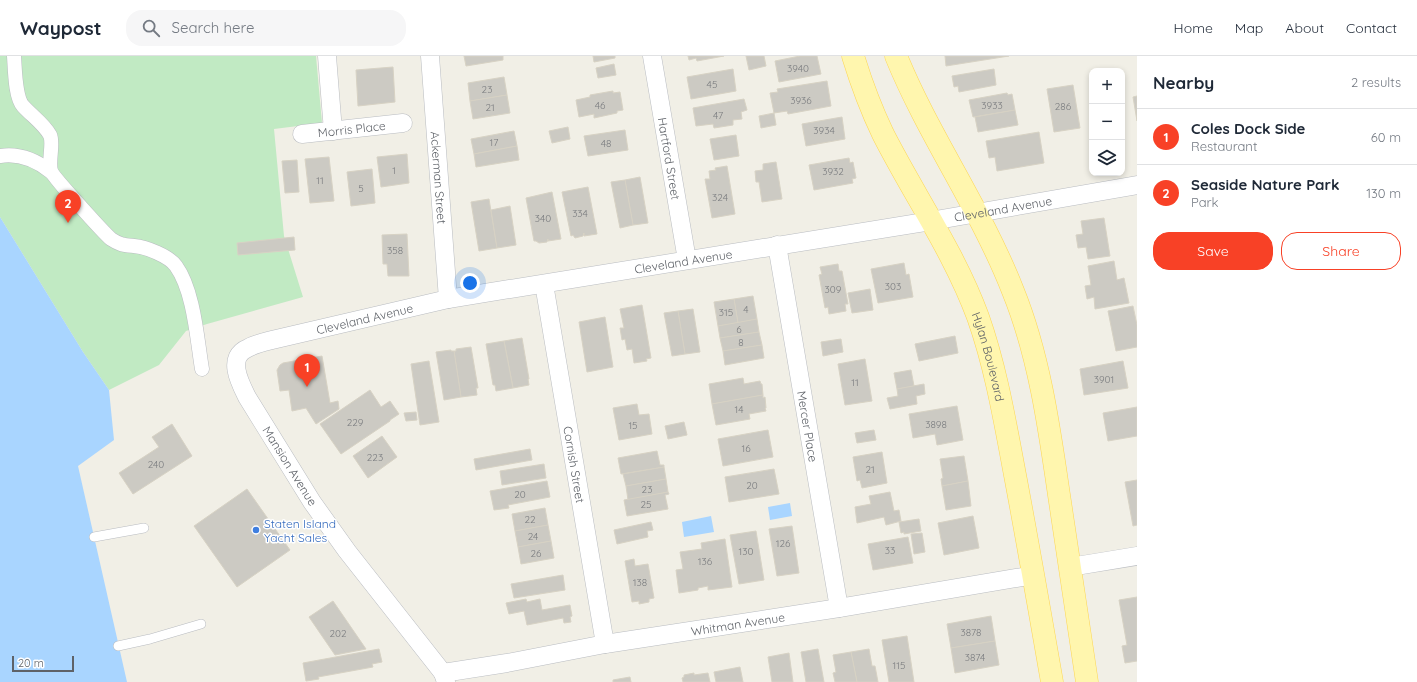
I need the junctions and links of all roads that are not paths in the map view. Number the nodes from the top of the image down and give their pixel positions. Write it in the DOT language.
graph roads {
  1 [pos="14,56"];
  2 [pos="327,56"];
  3 [pos="430,56"];
  4 [pos="652,56"];
  5 [pos="853,56"];
  6 [pos="896,56"];
  7 [pos="402,123"];
  8 [pos="333,131"];
  9 [pos="302,134"];
  10 [pos="0,156"];
  11 [pos="51,172"];
  12 [pos="1137,184"];
  13 [pos="976,212"];
  14 [pos="931,221"];
  15 [pos="777,245"];
  16 [pos="687,260"];
  17 [pos="544,284"];
  18 [pos="448,299"];
  19 [pos="237,358"];
  20 [pos="202,369"];
  21 [pos="144,528"];
  22 [pos="94,537"];
  23 [pos="1137,556"];
  24 [pos="1070,568"];
  25 [pos="1034,575"];
  26 [pos="839,608"];
  27 [pos="201,624"];
  28 [pos="605,644"];
  29 [pos="118,646"];
  30 [pos="445,678"];
  31 [pos="1052,682"];
  32 [pos="1087,682"];
  1 -- 11 [label="street"];
  2 -- 8 [label="street"];
  3 -- 18 [label="street, Ackerman Street"];
  4 -- 16 [label="street, Hartford Street"];
  5 -- 14 [label="main road, Hylan Boulevard"];
  6 -- 13 [label="main road"];
  7 -- 8 [label="street, Morris Place"];
  8 -- 9 [label="street, Morris Place"];
  10 -- 11 [label="street"];
  11 -- 20 [label="street"];
  12 -- 13 [label="street, Cleveland Avenue"];
  13 -- 14 [label="street, Cleveland Avenue"];
  13 -- 24 [label="main road"];
  14 -- 15 [label="street, Cleveland Avenue"];
  14 -- 25 [label="main road, Hylan Boulevard"];
  15 -- 16 [label="street, Cleveland Avenue"];
  15 -- 26 [label="street, Mercer Place"];
  16 -- 17 [label="street, Cleveland Avenue"];
  17 -- 18 [label="street, Cleveland Avenue"];
  17 -- 28 [label="street, Cornish Street"];
  18 -- 19 [label="street, Cleveland Avenue"];
  19 -- 30 [label="street, Mansion Avenue"];
  21 -- 22 [label="lane"];
  23 -- 24 [label="street"];
  24 -- 32 [label="main road"];
  25 -- 26 [label="street, Whitman Avenue"];
  25 -- 31 [label="main road, Hylan Boulevard"];
  26 -- 28 [label="street, Whitman Avenue"];
  27 -- 29 [label="lane"];
  28 -- 30 [label="street, Whitman Avenue"];
}
